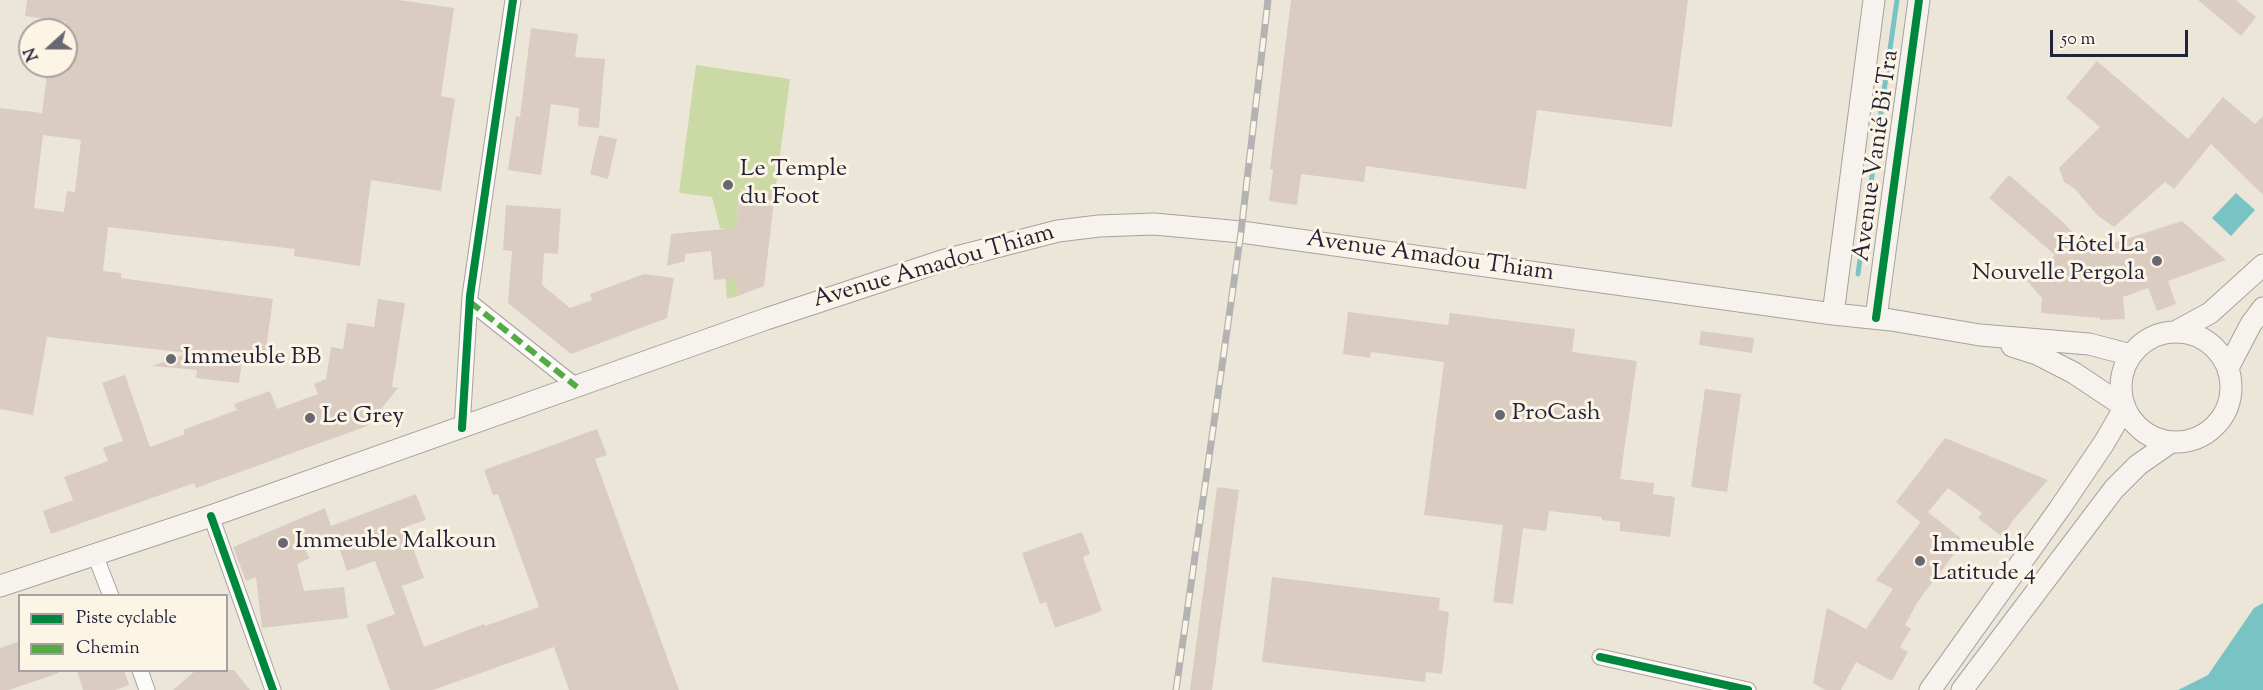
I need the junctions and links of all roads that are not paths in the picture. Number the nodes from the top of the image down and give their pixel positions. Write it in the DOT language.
graph roads {
  1 [pos="513,0"];
  2 [pos="1874,0"];
  3 [pos="1919,0"];
  4 [pos="2263,265"];
  5 [pos="470,302"];
  6 [pos="2263,308"];
  7 [pos="1833,314"];
  8 [pos="1876,318"];
  9 [pos="2175,332"];
  10 [pos="1980,335"];
  11 [pos="2131,355"];
  12 [pos="2228,369"];
  13 [pos="577,387"];
  14 [pos="2125,407"];
  15 [pos="462,428"];
  16 [pos="2171,442"];
  17 [pos="211,516"];
  18 [pos="95,555"];
  19 [pos="0,586"];
  20 [pos="110,594"];
  21 [pos="1600,657"];
  22 [pos="141,672"];
  23 [pos="147,690"];
  24 [pos="273,690"];
  25 [pos="1748,690"];
  26 [pos="1930,690"];
  27 [pos="1962,690"];
  1 -- 5 [label="street"];
  2 -- 7 [label="main road, Avenue Vanié Bi Tra"];
  3 -- 8 [label="main road, Avenue Vanié Bi Tra"];
  4 -- 9 [label="main road"];
  5 -- 13 [label="street"];
  5 -- 15 [label="street"];
  6 -- 12 [label="main road"];
  7 -- 8 [label="main road, Avenue Amadou Thiam"];
  7 -- 13 [label="main road, Avenue Amadou Thiam"];
  8 -- 10 [label="main road, Avenue Amadou Thiam"];
  9 -- 11 [label="main road"];
  9 -- 12 [label="main road"];
  10 -- 11 [label="main road, Avenue Amadou Thiam"];
  10 -- 14 [label="main road, Avenue Amadou Thiam"];
  11 -- 14 [label="main road"];
  12 -- 16 [label="main road"];
  13 -- 15 [label="main road, Avenue Amadou Thiam"];
  14 -- 16 [label="main road"];
  14 -- 26 [label="main road"];
  15 -- 17 [label="main road, Avenue Amadou Thiam"];
  16 -- 27 [label="main road"];
  17 -- 18 [label="main road, Avenue Amadou Thiam"];
  17 -- 24 [label="street"];
  18 -- 19 [label="main road, Avenue Amadou Thiam"];
  18 -- 20 [label="street"];
  21 -- 25 [label="street"];
  22 -- 23 [label="street"];
}
